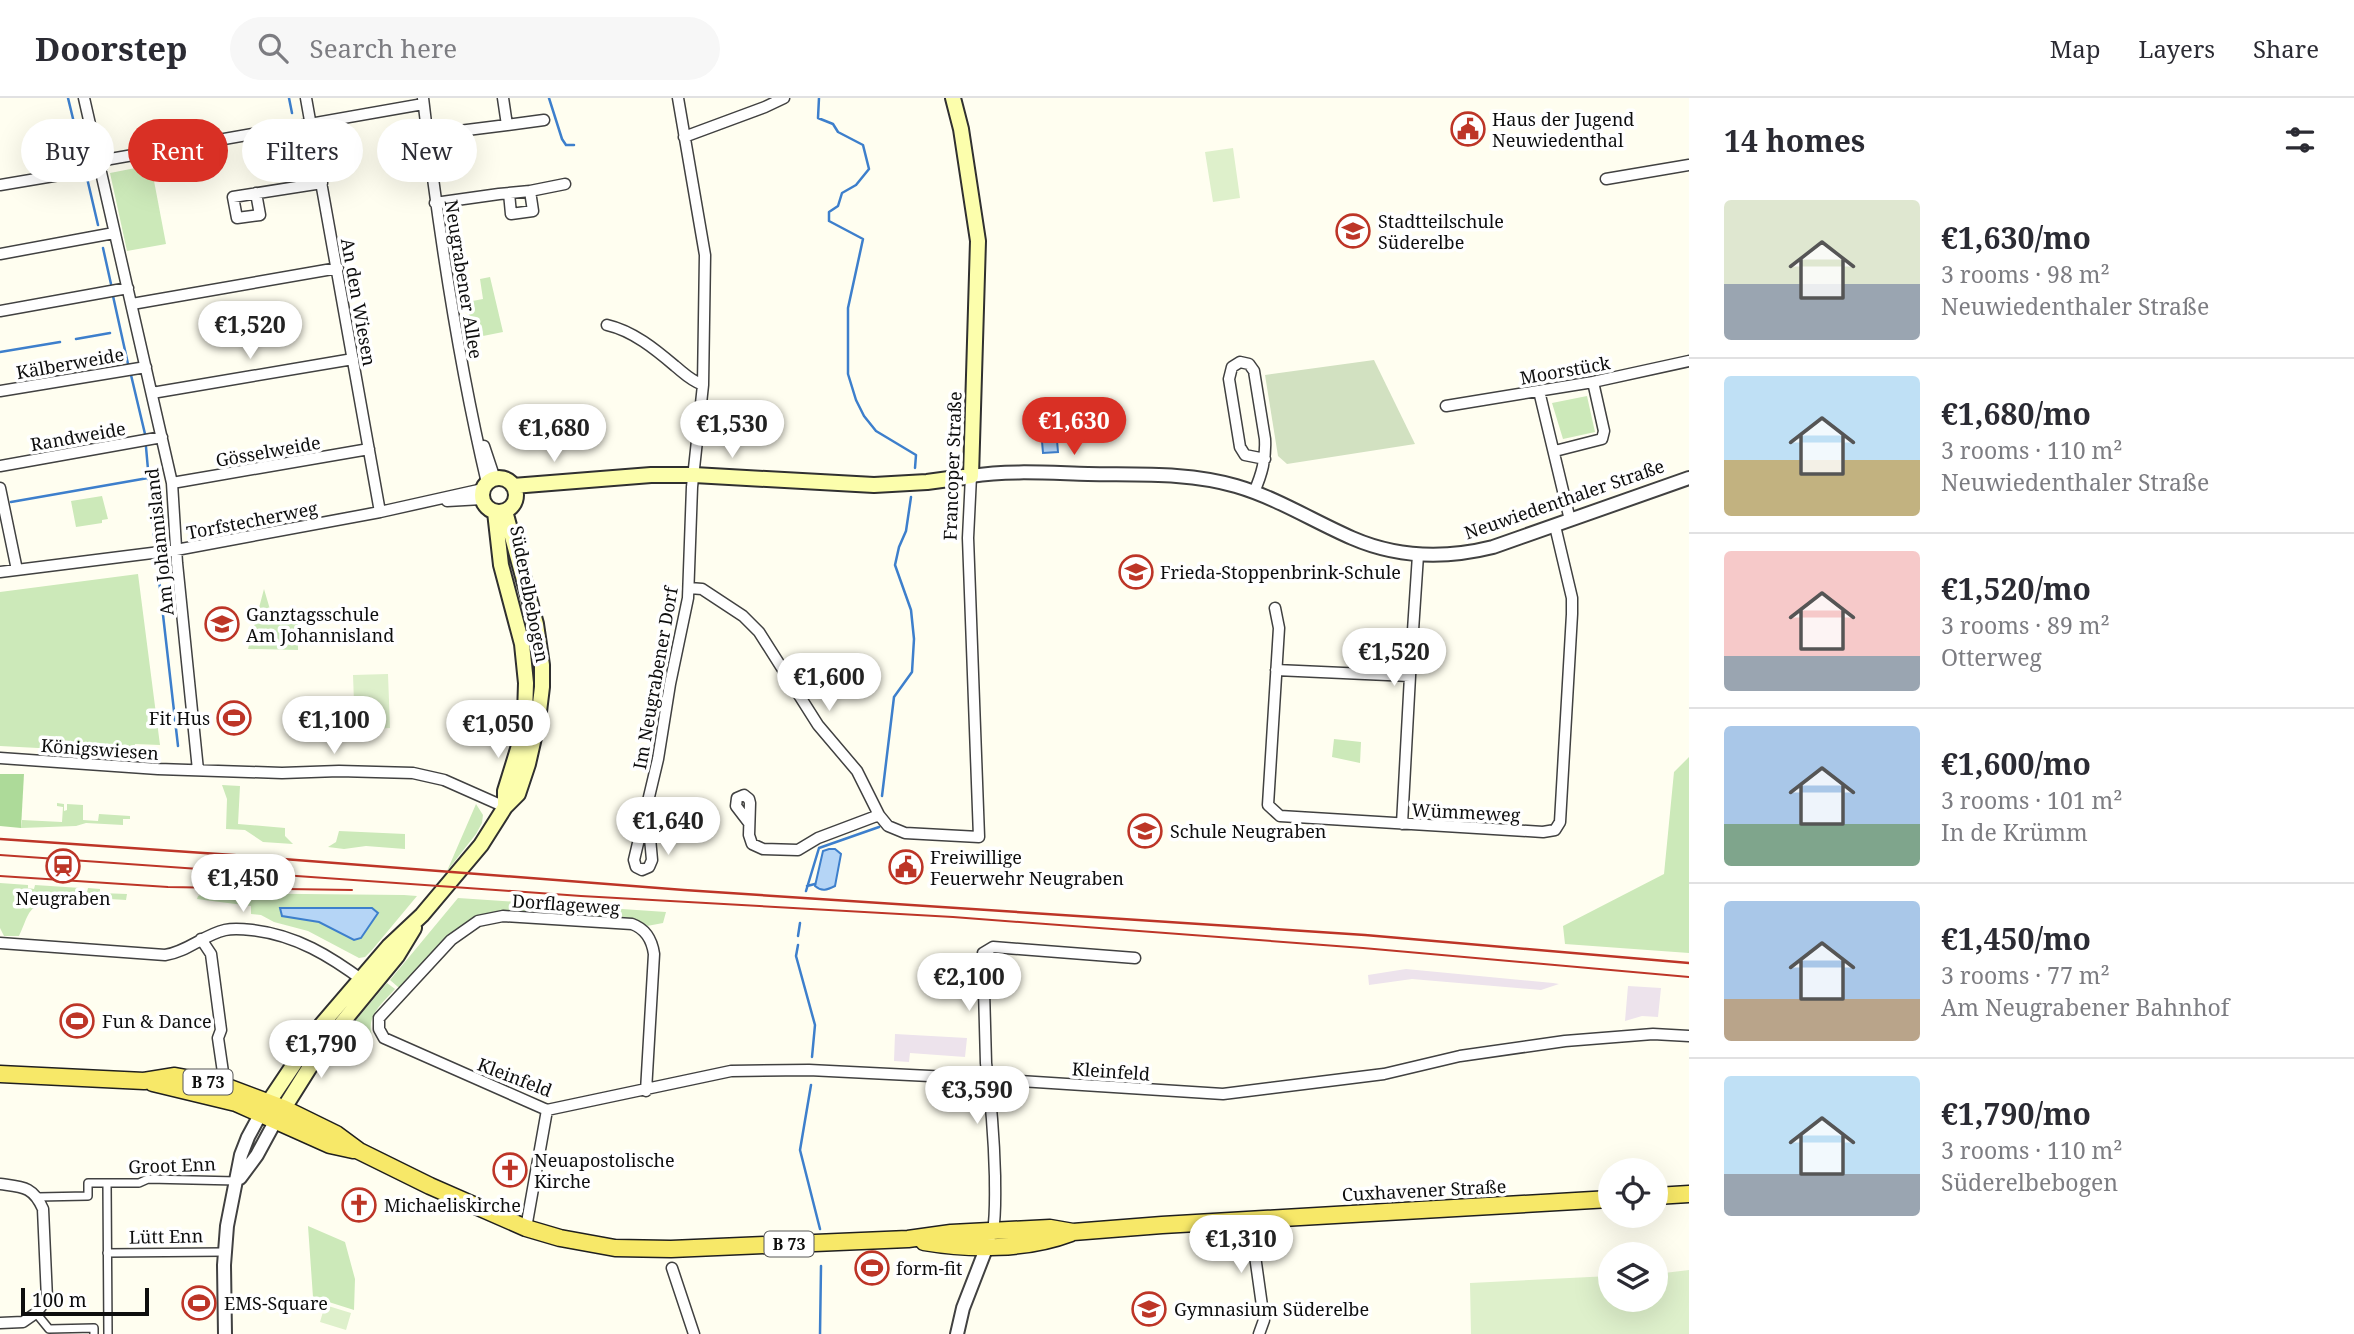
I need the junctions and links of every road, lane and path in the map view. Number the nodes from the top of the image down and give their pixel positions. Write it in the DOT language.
graph roads {
  1 [pos="84,98"];
  2 [pos="306,98"];
  3 [pos="503,98"];
  4 [pos="678,98"];
  5 [pos="784,98"];
  6 [pos="953,98"];
  7 [pos="423,101"];
  8 [pos="89,119"];
  9 [pos="310,119"];
  10 [pos="335,119"];
  11 [pos="425,119"];
  12 [pos="544,120"];
  13 [pos="507,125"];
  14 [pos="477,129"];
  15 [pos="242,137"];
  16 [pos="684,137"];
  17 [pos="114,161"];
  18 [pos="1689,165"];
  19 [pos="1606,179"];
  20 [pos="21,181"];
  21 [pos="104,182"];
  22 [pos="432,182"];
  23 [pos="322,183"];
  24 [pos="565,184"];
  25 [pos="0,185"];
  26 [pos="530,191"];
  27 [pos="256,193"];
  28 [pos="509,193"];
  29 [pos="435,204"];
  30 [pos="114,233"];
  31 [pos="0,254"];
  32 [pos="338,268"];
  33 [pos="128,288"];
  34 [pos="132,304"];
  35 [pos="0,311"];
  36 [pos="607,325"];
  37 [pos="353,359"];
  38 [pos="1689,361"];
  39 [pos="146,367"];
  40 [pos="1593,382"];
  41 [pos="703,385"];
  42 [pos="0,391"];
  43 [pos="1539,391"];
  44 [pos="152,393"];
  45 [pos="1446,406"];
  46 [pos="162,437"];
  47 [pos="369,449"];
  48 [pos="1555,451"];
  49 [pos="1265,459"];
  50 [pos="0,466"];
  51 [pos="694,475"];
  52 [pos="971,475"];
  53 [pos="1689,478"];
  54 [pos="172,483"];
  55 [pos="487,487"];
  56 [pos="0,488"];
  57 [pos="514,489"];
  58 [pos="1254,492"];
  59 [pos="380,512"];
  60 [pos="500,512"];
  61 [pos="1570,520"];
  62 [pos="1555,526"];
  63 [pos="176,550"];
  64 [pos="1418,555"];
  65 [pos="17,570"];
  66 [pos="0,572"];
  67 [pos="689,588"];
  68 [pos="1275,608"];
  69 [pos="1276,670"];
  70 [pos="1409,676"];
  71 [pos="0,758"];
  72 [pos="198,770"];
  73 [pos="647,804"];
  74 [pos="505,807"];
  75 [pos="879,815"];
  76 [pos="749,823"];
  77 [pos="1402,824"];
  78 [pos="201,939"];
  79 [pos="0,943"];
  80 [pos="1135,958"];
  81 [pos="366,983"];
  82 [pos="380,1034"];
  83 [pos="1689,1036"];
  84 [pos="0,1074"];
  85 [pos="990,1079"];
  86 [pos="144,1081"];
  87 [pos="225,1086"];
  88 [pos="646,1091"];
  89 [pos="273,1110"];
  90 [pos="547,1110"];
  91 [pos="238,1181"];
  92 [pos="107,1183"];
  93 [pos="0,1184"];
  94 [pos="1689,1194"];
  95 [pos="107,1195"];
  96 [pos="1668,1195"];
  97 [pos="88,1196"];
  98 [pos="38,1197"];
  99 [pos="1598,1200"];
  100 [pos="1250,1220"];
  101 [pos="526,1228"];
  102 [pos="990,1238"];
  103 [pos="224,1252"];
  104 [pos="107,1253"];
  105 [pos="672,1268"];
  106 [pos="36,1313"];
  107 [pos="0,1323"];
  108 [pos="94,1331"];
  109 [pos="108,1331"];
  110 [pos="225,1334"];
  111 [pos="694,1334"];
  112 [pos="957,1334"];
  113 [pos="1259,1334"];
  1 -- 8 [label="street, Am Johannisland"];
  2 -- 9 [label="street, An den Wiesen"];
  3 -- 13 [label="street"];
  4 -- 16 [label="street, Im Neugrabener Dorf"];
  5 -- 16 [label="street"];
  6 -- 52 [label="main road, Francoper Straße"];
  7 -- 10 [label="street"];
  7 -- 11 [label="street, Neugrabener Allee"];
  12 -- 13 [label="street"];
  13 -- 14 [label="street"];
  15 -- 17 [label="street"];
  16 -- 41 [label="street, Im Neugrabener Dorf"];
  18 -- 19 [label="street"];
  20 -- 25 [label="street"];
  21 -- 30 [label="street, Am Johannisland"];
  22 -- 29 [label="street, Neugrabener Allee"];
  23 -- 27 [label="street"];
  23 -- 32 [label="street, An den Wiesen"];
  24 -- 26 [label="street"];
  26 -- 28 [label="street"];
  26 -- 28 [label="street"];
  28 -- 29 [label="street"];
  29 -- 55 [label="street, Neugrabener Allee"];
  30 -- 31 [label="street"];
  30 -- 33 [label="street, Am Johannisland"];
  32 -- 34 [label="street"];
  32 -- 37 [label="street, An den Wiesen"];
  33 -- 34 [label="street, Am Johannisland"];
  33 -- 35 [label="street"];
  34 -- 39 [label="street, Am Johannisland"];
  36 -- 41 [label="street"];
  37 -- 44 [label="street"];
  37 -- 47 [label="street, An den Wiesen"];
  38 -- 40 [label="street, Moorstück"];
  39 -- 42 [label="street, Kälberweide"];
  39 -- 44 [label="street, Am Johannisland"];
  40 -- 43 [label="street, Moorstück"];
  40 -- 48 [label="street"];
  41 -- 51 [label="street, Im Neugrabener Dorf"];
  43 -- 45 [label="street, Moorstück"];
  43 -- 48 [label="street"];
  44 -- 46 [label="street, Am Johannisland"];
  46 -- 50 [label="street, Randweide"];
  46 -- 54 [label="street, Am Johannisland"];
  47 -- 54 [label="street, Gösselweide"];
  47 -- 59 [label="street, An den Wiesen"];
  48 -- 61 [label="street"];
  49 -- 49 [label="street"];
  49 -- 58 [label="street"];
  51 -- 52 [label="main road, Neuwiedenthaler Straße"];
  51 -- 57 [label="main road, Neuwiedenthaler Straße"];
  51 -- 67 [label="street, Im Neugrabener Dorf"];
  52 -- 58 [label="street, Neuwiedenthaler Straße"];
  52 -- 75 [label="street, Francoper Straße"];
  53 -- 61 [label="street, Neuwiedenthaler Straße"];
  54 -- 63 [label="street, Am Johannisland"];
  55 -- 57 [label="main road"];
  55 -- 59 [label="street, Torfstecherweg"];
  55 -- 60 [label="main road, Süderelbebogen"];
  56 -- 65 [label="street"];
  57 -- 60 [label="main road, Süderelbebogen"];
  58 -- 64 [label="street, Neuwiedenthaler Straße"];
  59 -- 63 [label="street, Torfstecherweg"];
  60 -- 74 [label="main road, Süderelbebogen"];
  61 -- 62 [label="street, Neuwiedenthaler Straße"];
  62 -- 64 [label="street, Neuwiedenthaler Straße"];
  62 -- 77 [label="street, Wümmeweg"];
  63 -- 65 [label="street, Torfstecherweg"];
  63 -- 72 [label="street, Am Johannisland"];
  64 -- 70 [label="street"];
  65 -- 66 [label="street, Torfstecherweg"];
  67 -- 73 [label="street, Im Neugrabener Dorf"];
  67 -- 75 [label="street"];
  68 -- 69 [label="street, Wümmeweg"];
  69 -- 70 [label="street"];
  69 -- 77 [label="street, Wümmeweg"];
  70 -- 77 [label="street"];
  71 -- 72 [label="street, Königswiesen"];
  72 -- 74 [label="street, Königswiesen"];
  73 -- 73 [label="street, Im Neugrabener Dorf"];
  74 -- 81 [label="main road, Süderelbebogen"];
  75 -- 76 [label="street"];
  78 -- 79 [label="street"];
  78 -- 81 [label="street"];
  78 -- 87 [label="street"];
  80 -- 85 [label="street"];
  81 -- 89 [label="main road, Süderelbebogen"];
  82 -- 88 [label="street, Dorflageweg"];
  82 -- 90 [label="street, Kleinfeld"];
  83 -- 85 [label="street, Kleinfeld"];
  84 -- 86 [label="main road, Cuxhavener Straße / B 73"];
  85 -- 88 [label="street, Kleinfeld"];
  85 -- 102 [label="street"];
  86 -- 87 [label="main road, Cuxhavener Straße / B 73"];
  86 -- 89 [label="main road, Cuxhavener Straße / B 73"];
  87 -- 89 [label="main road, Cuxhavener Straße / B 73"];
  88 -- 90 [label="street, Kleinfeld"];
  89 -- 91 [label="street"];
  89 -- 101 [label="main road, Cuxhavener Straße / B 73"];
  90 -- 101 [label="street"];
  91 -- 92 [label="street, Groot Enn"];
  91 -- 103 [label="street"];
  92 -- 95 [label="street, Groot Enn"];
  92 -- 97 [label="street, Groot Enn"];
  93 -- 98 [label="street"];
  94 -- 96 [label="main road"];
  95 -- 97 [label="street"];
  95 -- 104 [label="street, Groot Enn"];
  97 -- 98 [label="street"];
  98 -- 106 [label="street"];
  99 -- 100 [label="main road, Cuxhavener Straße / B 73"];
  100 -- 102 [label="main road, Cuxhavener Straße / B 73"];
  100 -- 113 [label="street"];
  101 -- 102 [label="main road, Cuxhavener Straße / B 73"];
  102 -- 112 [label="street"];
  103 -- 104 [label="street, Lütt Enn"];
  103 -- 110 [label="street"];
  104 -- 109 [label="street, Groot Enn"];
  105 -- 111 [label="street"];
  106 -- 107 [label="street"];
  106 -- 108 [label="street"];
  108 -- 109 [label="street"];
}
